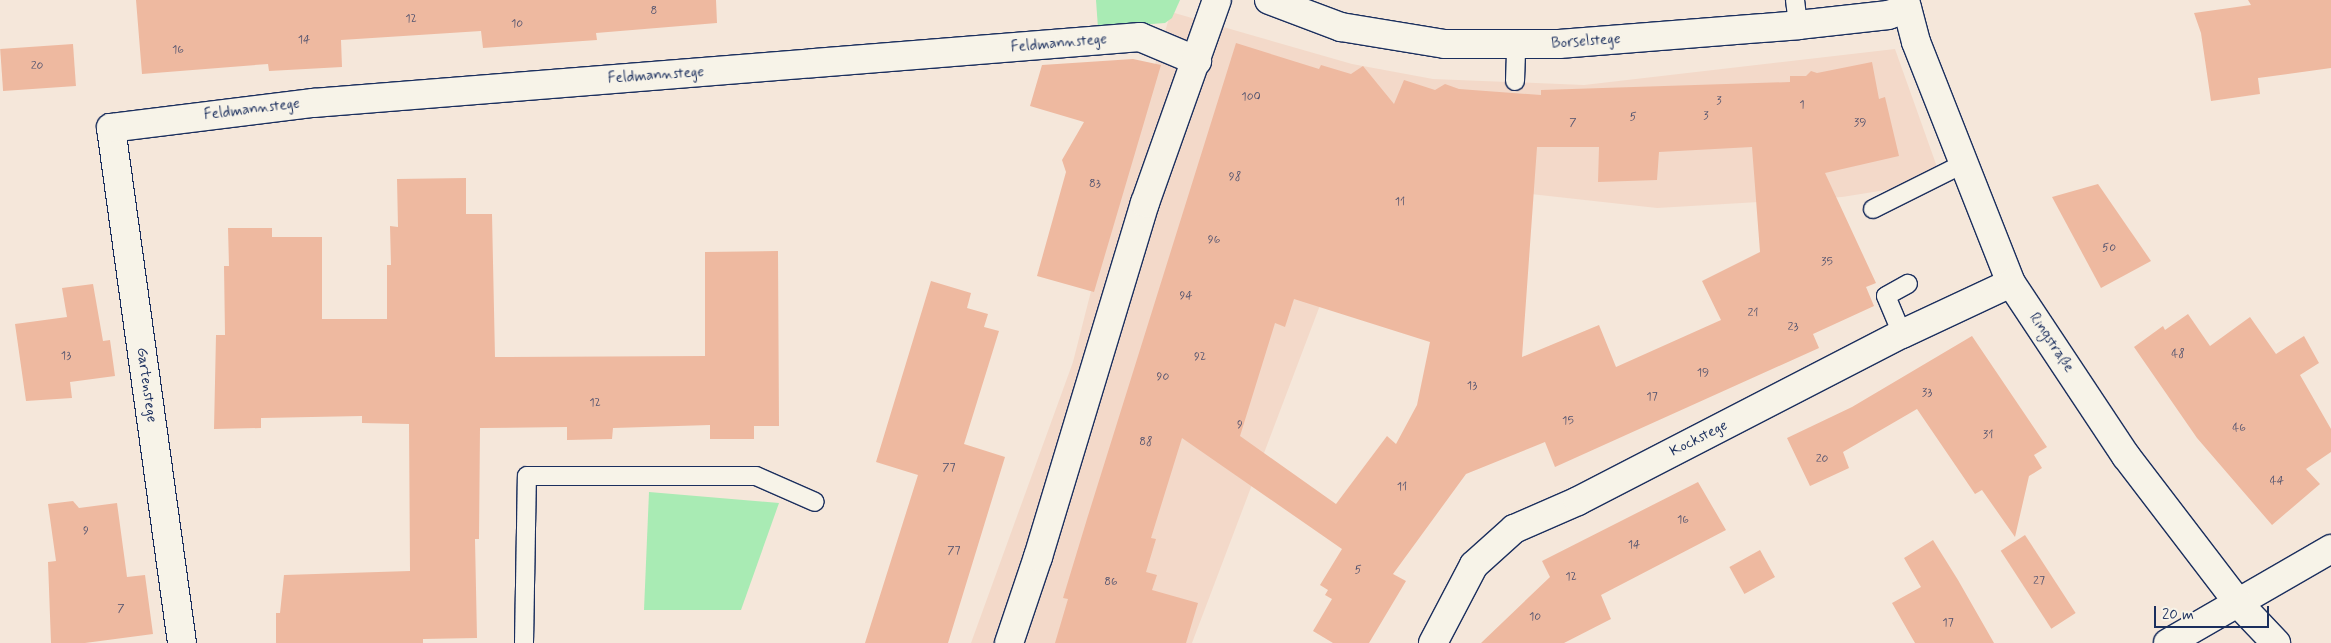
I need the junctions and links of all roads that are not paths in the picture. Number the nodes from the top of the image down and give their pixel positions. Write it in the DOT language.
graph roads {
  1 [pos="1217,0"];
  2 [pos="1269,0"];
  3 [pos="1906,5"];
  4 [pos="1797,12"];
  5 [pos="1516,44"];
  6 [pos="1197,61"];
  7 [pos="1515,81"];
  8 [pos="111,128"];
  9 [pos="1963,164"];
  10 [pos="1873,209"];
  11 [pos="2011,283"];
  12 [pos="1908,284"];
  13 [pos="1902,334"];
  14 [pos="815,502"];
  15 [pos="2331,549"];
  16 [pos="2239,604"];
  17 [pos="182,643"];
  18 [pos="524,643"];
  19 [pos="1008,643"];
  20 [pos="1433,643"];
  21 [pos="2168,643"];
  22 [pos="2276,643"];
  1 -- 6 [label="street"];
  2 -- 5 [label="street, Borselstege"];
  3 -- 4 [label="street, Borselstege"];
  3 -- 9 [label="street, Ringstraße"];
  4 -- 5 [label="street, Borselstege"];
  5 -- 7 [label="lane"];
  6 -- 8 [label="street, Feldmannstege"];
  6 -- 19 [label="street"];
  8 -- 17 [label="street, Gartenstege"];
  9 -- 10 [label="lane"];
  9 -- 11 [label="street, Ringstraße"];
  11 -- 13 [label="street, Kockstege"];
  11 -- 16 [label="street, Ringstraße"];
  12 -- 13 [label="lane"];
  13 -- 20 [label="street, Kockstege"];
  14 -- 18 [label="lane"];
  15 -- 16 [label="street"];
  16 -- 21 [label="street"];
  16 -- 22 [label="street, Ringstraße"];
}
